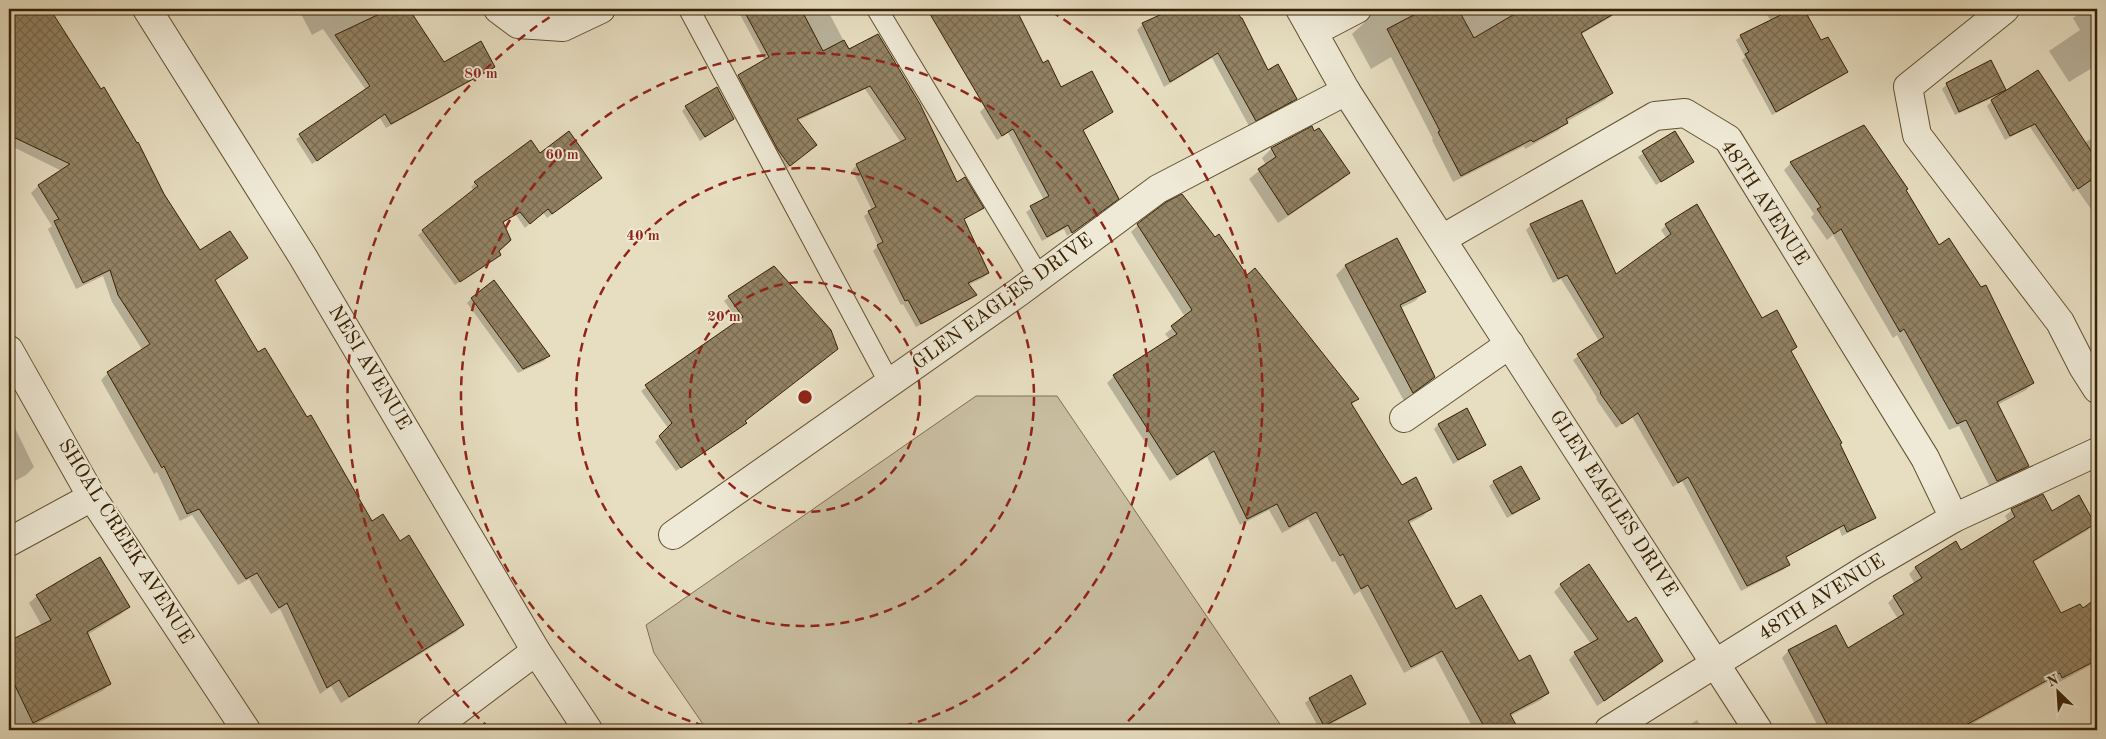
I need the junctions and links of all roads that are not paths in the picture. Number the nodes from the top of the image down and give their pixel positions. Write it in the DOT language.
graph roads {
  1 [pos="147,9"];
  2 [pos="498,9"];
  3 [pos="601,9"];
  4 [pos="689,9"];
  5 [pos="878,9"];
  6 [pos="1300,9"];
  7 [pos="1357,9"];
  8 [pos="2005,9"];
  9 [pos="1313,32"];
  10 [pos="1346,91"];
  11 [pos="1442,239"];
  12 [pos="1039,277"];
  13 [pos="1510,344"];
  14 [pos="9,350"];
  15 [pos="889,382"];
  16 [pos="2097,389"];
  17 [pos="1404,418"];
  18 [pos="2097,452"];
  19 [pos="92,497"];
  20 [pos="1954,518"];
  21 [pos="673,534"];
  22 [pos="9,542"];
  23 [pos="536,650"];
  24 [pos="1716,664"];
  25 [pos="246,730"];
  26 [pos="431,730"];
  27 [pos="588,730"];
  28 [pos="1609,730"];
  29 [pos="1758,730"];
  1 -- 23 [label="street, NESI AVENUE"];
  2 -- 3 [label="street"];
  4 -- 15 [label="lane"];
  5 -- 12 [label="lane"];
  6 -- 9 [label="street, GLEN EAGLES DRIVE"];
  7 -- 9 [label="street"];
  8 -- 16 [label="street"];
  9 -- 10 [label="street, GLEN EAGLES DRIVE"];
  10 -- 11 [label="street, GLEN EAGLES DRIVE"];
  10 -- 12 [label="street, GLEN EAGLES DRIVE"];
  11 -- 13 [label="street, GLEN EAGLES DRIVE"];
  11 -- 20 [label="street, 48TH AVENUE"];
  12 -- 15 [label="street, GLEN EAGLES DRIVE"];
  13 -- 17 [label="street"];
  13 -- 24 [label="street, GLEN EAGLES DRIVE"];
  14 -- 19 [label="street, SHOAL CREEK AVENUE"];
  15 -- 21 [label="street, GLEN EAGLES DRIVE"];
  18 -- 20 [label="street, 48TH AVENUE"];
  19 -- 22 [label="street"];
  19 -- 25 [label="street, SHOAL CREEK AVENUE"];
  20 -- 24 [label="street, 48TH AVENUE"];
  23 -- 26 [label="street"];
  23 -- 27 [label="street, NESI AVENUE"];
  24 -- 28 [label="street"];
  24 -- 29 [label="street, GLEN EAGLES DRIVE"];
}
